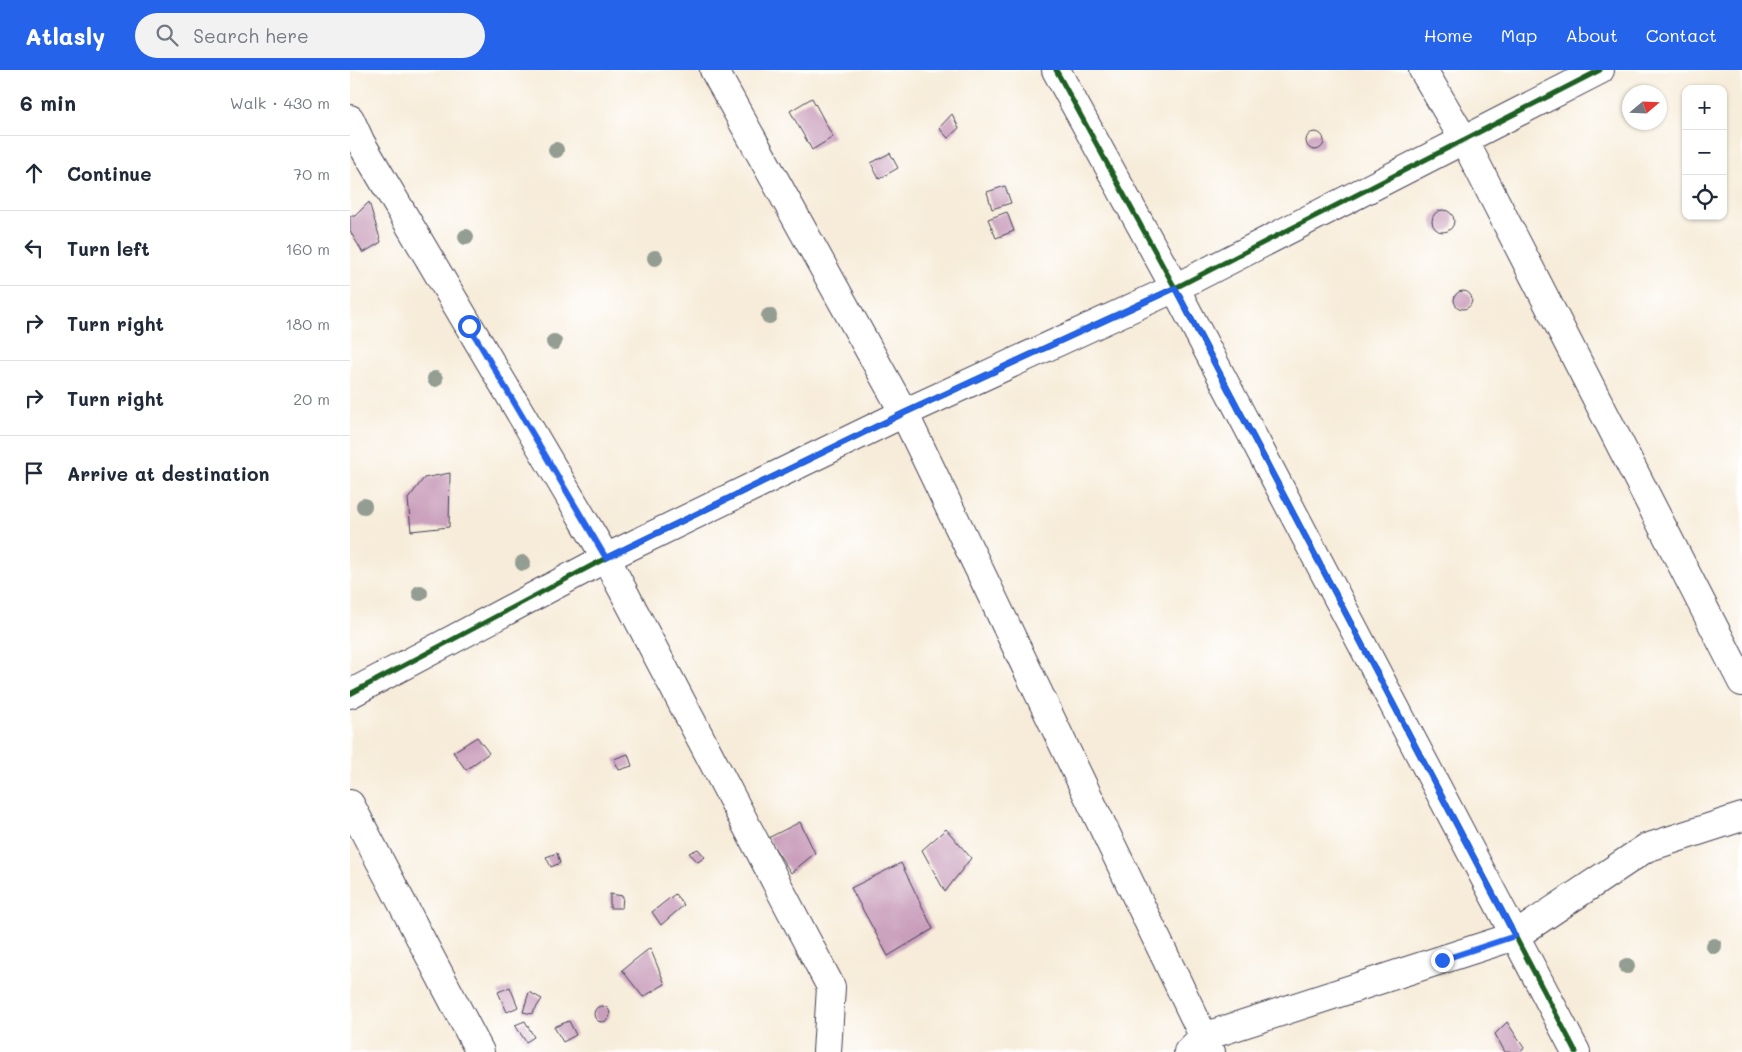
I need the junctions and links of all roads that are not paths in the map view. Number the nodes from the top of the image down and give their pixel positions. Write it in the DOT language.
graph roads {
  1 [pos="714,70"];
  2 [pos="1056,70"];
  3 [pos="1423,70"];
  4 [pos="1600,70"];
  5 [pos="350,119"];
  6 [pos="1464,140"];
  7 [pos="1175,288"];
  8 [pos="904,413"];
  9 [pos="606,558"];
  10 [pos="1742,682"];
  11 [pos="350,694"];
  12 [pos="350,804"];
  13 [pos="1742,816"];
  14 [pos="1515,936"];
  15 [pos="1200,1047"];
  16 [pos="480,1052"];
  17 [pos="827,1052"];
  18 [pos="1576,1052"];
  1 -- 8 [label="street"];
  2 -- 7 [label="street"];
  3 -- 6 [label="street"];
  4 -- 6 [label="street"];
  5 -- 9 [label="street"];
  6 -- 7 [label="street"];
  6 -- 10 [label="street"];
  7 -- 8 [label="street"];
  7 -- 14 [label="street"];
  8 -- 9 [label="street"];
  8 -- 15 [label="street"];
  9 -- 11 [label="street"];
  9 -- 17 [label="street"];
  12 -- 16 [label="street"];
  13 -- 14 [label="street"];
  14 -- 15 [label="street"];
  14 -- 18 [label="street"];
}
